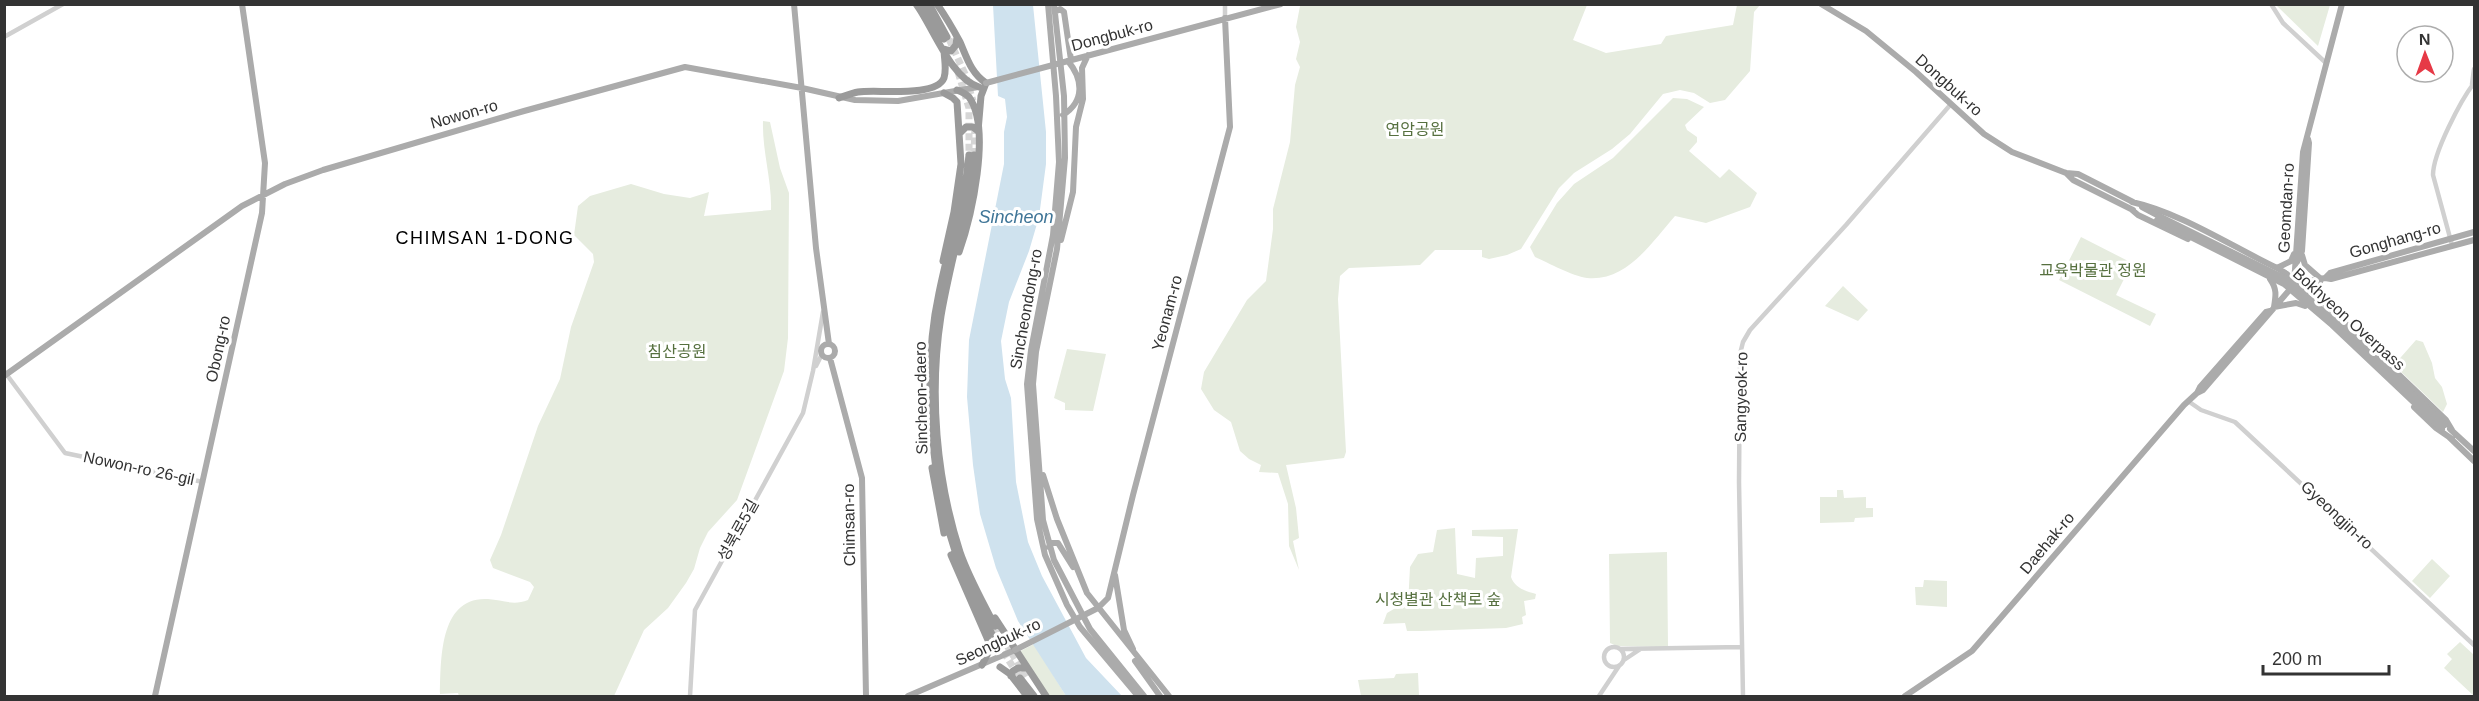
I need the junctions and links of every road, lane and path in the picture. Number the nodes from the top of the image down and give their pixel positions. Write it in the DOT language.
graph roads {
  1 [pos="63,4"];
  2 [pos="242,4"];
  3 [pos="794,4"];
  4 [pos="916,4"];
  5 [pos="922,4"];
  6 [pos="929,4"];
  7 [pos="937,4"];
  8 [pos="1048,4"];
  9 [pos="1054,4"];
  10 [pos="1066,4"];
  11 [pos="1225,4"];
  12 [pos="1281,4"];
  13 [pos="1821,4"];
  14 [pos="2271,4"];
  15 [pos="2342,4"];
  16 [pos="1054,12"];
  17 [pos="1225,18"];
  18 [pos="4,37"];
  19 [pos="957,37"];
  20 [pos="944,49"];
  21 [pos="1088,55"];
  22 [pos="1071,60"];
  23 [pos="2326,63"];
  24 [pos="2475,69"];
  25 [pos="982,85"];
  26 [pos="2473,85"];
  27 [pos="801,88"];
  28 [pos="957,90"];
  29 [pos="944,93"];
  30 [pos="1064,96"];
  31 [pos="839,98"];
  32 [pos="1075,104"];
  33 [pos="1951,104"];
  34 [pos="1061,115"];
  35 [pos="978,131"];
  36 [pos="960,133"];
  37 [pos="263,195"];
  38 [pos="2131,205"];
  39 [pos="2158,218"];
  40 [pos="2475,232"];
  41 [pos="2475,240"];
  42 [pos="2452,242"];
  43 [pos="1057,249"];
  44 [pos="2299,251"];
  45 [pos="2268,264"];
  46 [pos="2277,268"];
  47 [pos="2261,275"];
  48 [pos="2323,278"];
  49 [pos="2270,279"];
  50 [pos="949,280"];
  51 [pos="2294,284"];
  52 [pos="938,294"];
  53 [pos="2319,298"];
  54 [pos="824,306"];
  55 [pos="2305,306"];
  56 [pos="2272,309"];
  57 [pos="2342,320"];
  58 [pos="2328,325"];
  59 [pos="829,344"];
  60 [pos="822,354"];
  61 [pos="831,358"];
  62 [pos="813,371"];
  63 [pos="5,374"];
  64 [pos="2188,401"];
  65 [pos="2443,427"];
  66 [pos="2452,430"];
  67 [pos="2452,439"];
  68 [pos="2475,451"];
  69 [pos="1038,460"];
  70 [pos="2475,461"];
  71 [pos="203,482"];
  72 [pos="1048,547"];
  73 [pos="1114,571"];
  74 [pos="1081,581"];
  75 [pos="1098,608"];
  76 [pos="998,627"];
  77 [pos="988,633"];
  78 [pos="1120,638"];
  79 [pos="2475,645"];
  80 [pos="1742,647"];
  81 [pos="1620,649"];
  82 [pos="1015,650"];
  83 [pos="1641,650"];
  84 [pos="1136,657"];
  85 [pos="1624,660"];
  86 [pos="1608,664"];
  87 [pos="982,665"];
  88 [pos="1619,666"];
  89 [pos="999,667"];
  90 [pos="1026,668"];
  91 [pos="1011,676"];
  92 [pos="1611,677"];
  93 [pos="155,696"];
  94 [pos="690,696"];
  95 [pos="866,696"];
  96 [pos="908,696"];
  97 [pos="1027,696"];
  98 [pos="1034,696"];
  99 [pos="1040,696"];
  100 [pos="1046,696"];
  101 [pos="1138,696"];
  102 [pos="1144,696"];
  103 [pos="1160,696"];
  104 [pos="1169,696"];
  105 [pos="1599,696"];
  106 [pos="1743,696"];
  107 [pos="1905,696"];
  1 -- 18 [label="street"];
  2 -- 37 [label="main road, Obong-ro"];
  3 -- 27 [label="main road"];
  4 -- 20 [label="highway"];
  5 -- 6 [label="highway"];
  7 -- 19 [label="highway"];
  8 -- 34 [label="main road, Sincheondong-ro"];
  9 -- 16 [label="main road, Sincheondong-ro"];
  10 -- 22 [label="main road"];
  11 -- 17 [label="street"];
  12 -- 17 [label="main road, Dongbuk-ro"];
  13 -- 33 [label="main road, Dongbuk-ro"];
  14 -- 23 [label="street"];
  15 -- 23 [label="main road, Geomdan-ro"];
  16 -- 22 [label="main road"];
  16 -- 30 [label="main road, Sincheondong-ro"];
  17 -- 21 [label="main road, Dongbuk-ro"];
  17 -- 73 [label="main road, Yeonam-ro"];
  19 -- 20 [label="highway"];
  19 -- 25 [label="highway"];
  20 -- 25 [label="highway"];
  20 -- 31 [label="highway"];
  21 -- 22 [label="main road, Dongbuk-ro"];
  21 -- 43 [label="main road"];
  22 -- 25 [label="main road, Dongbuk-ro, bridge"];
  22 -- 32 [label="main road"];
  23 -- 44 [label="main road, Geomdan-ro"];
  24 -- 26 [label="street"];
  25 -- 28 [label="main road, Nowon-ro"];
  25 -- 35 [label="highway"];
  26 -- 42 [label="street"];
  27 -- 31 [label="main road, Nowon-ro"];
  27 -- 37 [label="main road, Nowon-ro"];
  27 -- 54 [label="main road"];
  28 -- 29 [label="main road, Nowon-ro"];
  28 -- 35 [label="highway"];
  29 -- 31 [label="main road, Nowon-ro"];
  29 -- 36 [label="highway"];
  30 -- 32 [label="main road"];
  30 -- 34 [label="main road, Sincheondong-ro"];
  32 -- 34 [label="main road"];
  33 -- 38 [label="main road, Dongbuk-ro"];
  33 -- 80 [label="street, Sangyeok-ro"];
  34 -- 43 [label="main road, Sincheondong-ro"];
  34 -- 101 [label="main road, Sincheondong-ro"];
  35 -- 36 [label="highway"];
  35 -- 50 [label="highway"];
  36 -- 52 [label="highway"];
  37 -- 63 [label="main road, Nowon-ro"];
  37 -- 71 [label="main road, Obong-ro"];
  38 -- 39 [label="main road, Dongbuk-ro"];
  38 -- 45 [label="main road"];
  38 -- 47 [label="main road"];
  39 -- 65 [label="main road, Bokhyeon Overpass, bridge"];
  40 -- 42 [label="main road, Gonghang-ro"];
  41 -- 42 [label="main road, Gonghang-ro"];
  42 -- 48 [label="main road, Gonghang-ro"];
  43 -- 69 [label="main road, Sincheondong-ro"];
  44 -- 46 [label="main road"];
  44 -- 48 [label="main road"];
  44 -- 51 [label="main road, Geomdan-ro"];
  45 -- 46 [label="main road"];
  45 -- 47 [label="main road"];
  46 -- 51 [label="main road"];
  47 -- 49 [label="main road"];
  48 -- 51 [label="main road, Gonghang-ro"];
  48 -- 53 [label="main road"];
  49 -- 51 [label="main road"];
  49 -- 56 [label="main road"];
  50 -- 52 [label="highway, Sincheon-daero"];
  50 -- 76 [label="highway, Sincheon-daero"];
  51 -- 53 [label="main road"];
  51 -- 55 [label="main road"];
  51 -- 56 [label="main road, Daehak-ro"];
  52 -- 77 [label="highway, Sincheon-daero"];
  53 -- 57 [label="main road"];
  54 -- 59 [label="main road"];
  54 -- 62 [label="street"];
  55 -- 56 [label="main road"];
  55 -- 58 [label="main road"];
  56 -- 64 [label="main road, Daehak-ro"];
  57 -- 58 [label="main road"];
  57 -- 66 [label="main road"];
  58 -- 67 [label="main road"];
  59 -- 60 [label="main road"];
  59 -- 61 [label="main road"];
  60 -- 61 [label="main road"];
  60 -- 62 [label="street"];
  61 -- 95 [label="main road, Chimsan-ro"];
  62 -- 94 [label="street, 성북로5길"];
  63 -- 71 [label="street, Nowon-ro 26-gil"];
  64 -- 79 [label="street, Gyeongjin-ro"];
  64 -- 107 [label="main road, Daehak-ro"];
  65 -- 66 [label="main road"];
  65 -- 67 [label="main road"];
  66 -- 68 [label="main road"];
  67 -- 70 [label="main road"];
  69 -- 72 [label="main road, Sincheondong-ro"];
  69 -- 74 [label="main road"];
  71 -- 93 [label="main road, Obong-ro"];
  72 -- 74 [label="main road"];
  72 -- 102 [label="main road, Sincheondong-ro"];
  73 -- 75 [label="main road, Yeonam-ro"];
  73 -- 84 [label="main road"];
  74 -- 75 [label="main road"];
  75 -- 78 [label="main road"];
  75 -- 82 [label="main road, Seongbuk-ro, bridge"];
  76 -- 77 [label="highway"];
  76 -- 82 [label="highway, Sincheon-daero"];
  77 -- 87 [label="highway"];
  78 -- 84 [label="main road"];
  78 -- 103 [label="main road"];
  80 -- 83 [label="street"];
  80 -- 106 [label="street, Sangyeok-ro"];
  81 -- 83 [label="street"];
  81 -- 85 [label="street"];
  81 -- 86 [label="street"];
  82 -- 87 [label="main road, Seongbuk-ro"];
  82 -- 90 [label="highway, Sincheon-daero"];
  83 -- 85 [label="street"];
  84 -- 104 [label="main road"];
  85 -- 88 [label="street"];
  86 -- 88 [label="street"];
  86 -- 92 [label="street"];
  87 -- 96 [label="main road, Seongbuk-ro"];
  88 -- 92 [label="street"];
  89 -- 91 [label="highway"];
  90 -- 91 [label="highway"];
  90 -- 100 [label="highway, Sincheon-daero"];
  91 -- 97 [label="highway"];
  92 -- 105 [label="street"];
  98 -- 99 [label="highway"];
}
